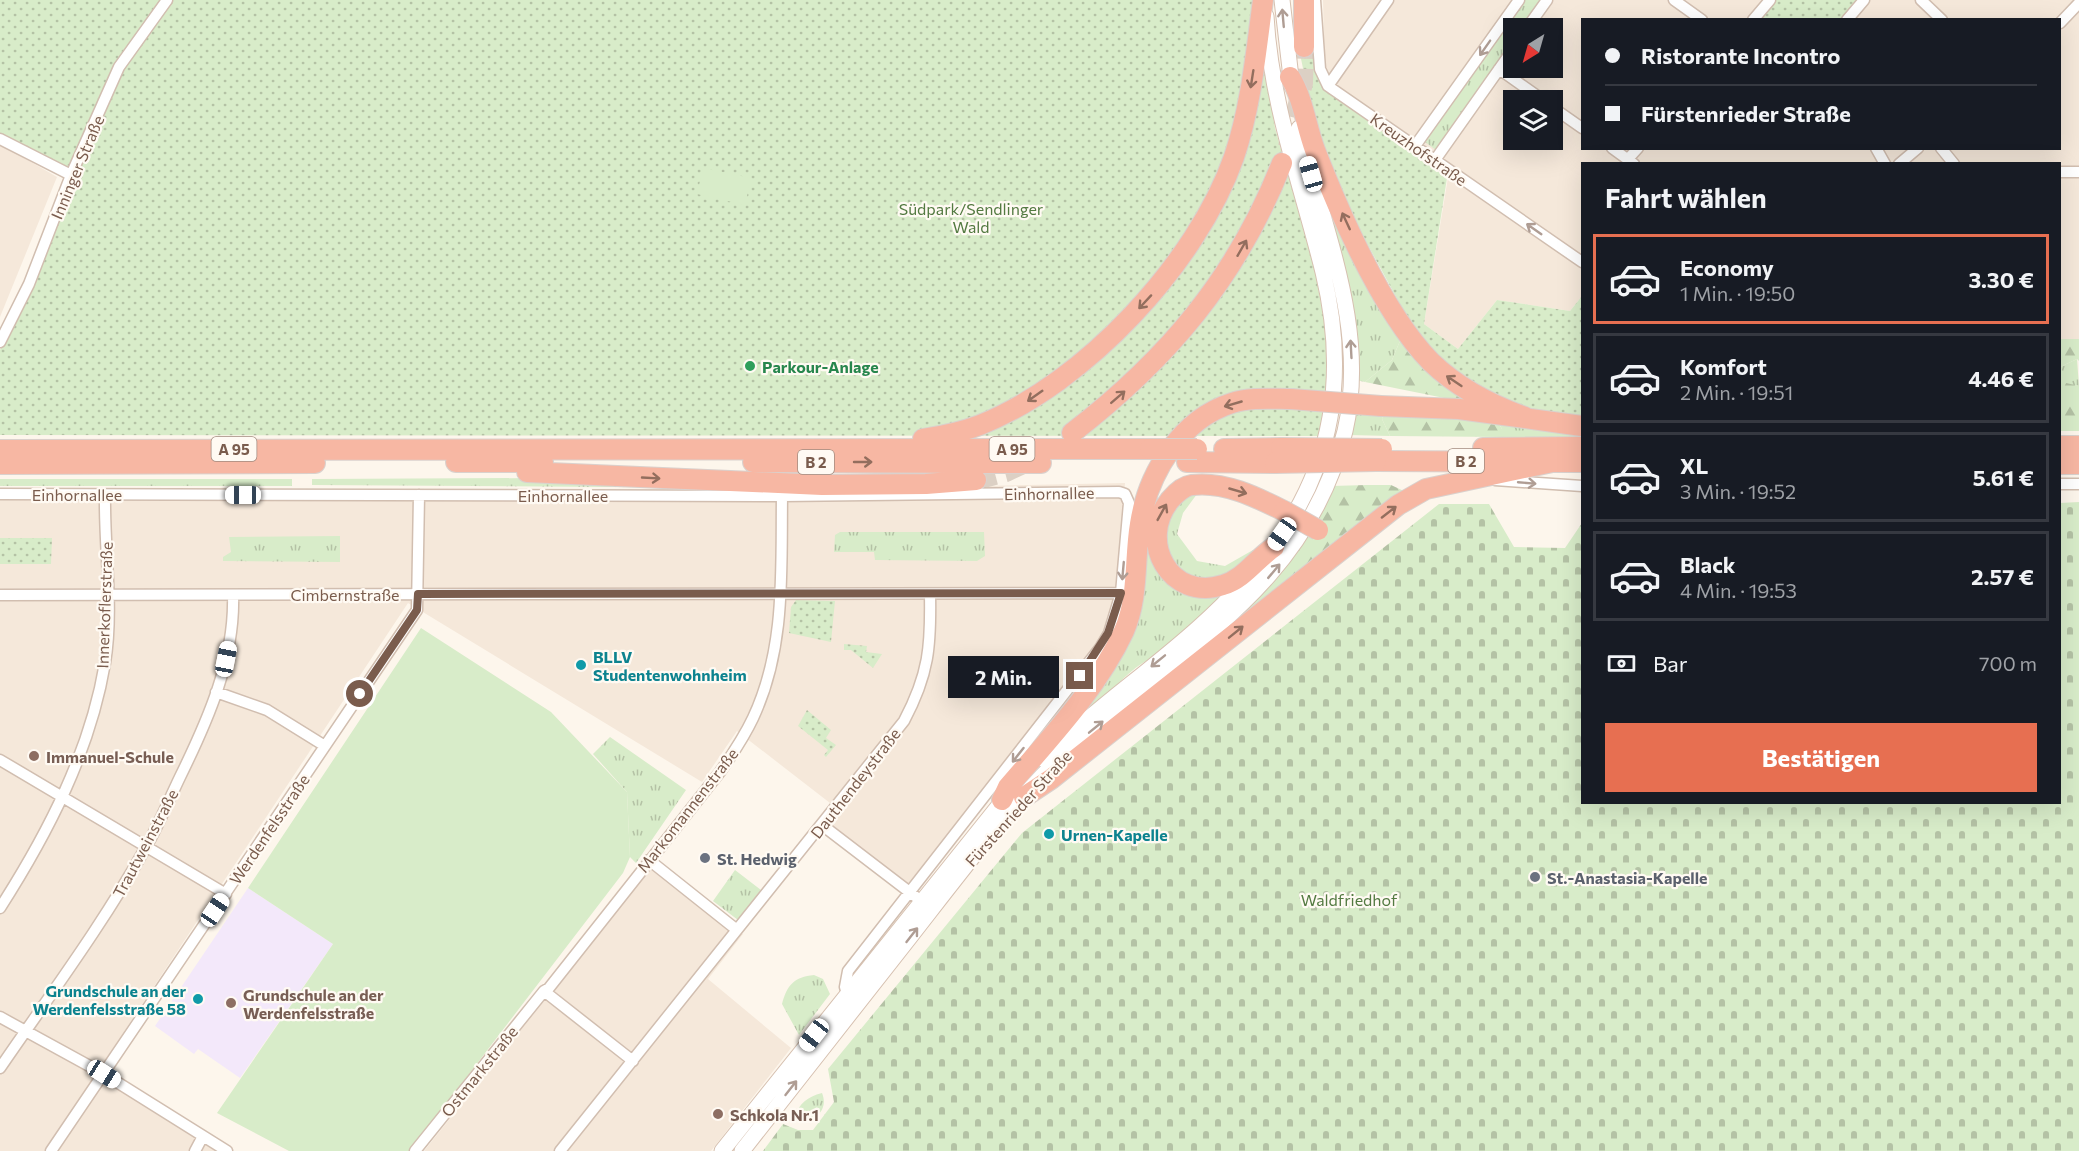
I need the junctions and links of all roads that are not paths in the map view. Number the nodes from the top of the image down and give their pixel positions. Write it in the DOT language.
graph roads {
  1 [pos="167,0"];
  2 [pos="1264,0"];
  3 [pos="1282,0"];
  4 [pos="1304,0"];
  5 [pos="1315,0"];
  6 [pos="1388,0"];
  7 [pos="1519,0"];
  8 [pos="1547,0"];
  9 [pos="1674,0"];
  10 [pos="1770,0"];
  11 [pos="1864,0"];
  12 [pos="1921,0"];
  13 [pos="2079,3"];
  14 [pos="1534,18"];
  15 [pos="1699,18"];
  16 [pos="1755,18"];
  17 [pos="1849,18"];
  18 [pos="1940,18"];
  19 [pos="2061,22"];
  20 [pos="1304,47"];
  21 [pos="1503,63"];
  22 [pos="1499,69"];
  23 [pos="1290,77"];
  24 [pos="1328,86"];
  25 [pos="1529,90"];
  26 [pos="1563,115"];
  27 [pos="1581,127"];
  28 [pos="0,139"];
  29 [pos="1415,146"];
  30 [pos="1615,150"];
  31 [pos="1916,150"];
  32 [pos="1943,150"];
  33 [pos="1435,160"];
  34 [pos="1631,161"];
  35 [pos="1901,162"];
  36 [pos="1952,162"];
  37 [pos="1282,164"];
  38 [pos="2061,172"];
  39 [pos="2079,172"];
  40 [pos="72,175"];
  41 [pos="1581,261"];
  42 [pos="0,342"];
  43 [pos="1525,417"];
  44 [pos="1581,426"];
  45 [pos="1072,434"];
  46 [pos="2061,446"];
  47 [pos="2079,446"];
  48 [pos="874,447"];
  49 [pos="1581,447"];
  50 [pos="0,450"];
  51 [pos="1379,455"];
  52 [pos="1146,456"];
  53 [pos="1557,461"];
  54 [pos="490,462"];
  55 [pos="1581,462"];
  56 [pos="0,464"];
  57 [pos="2061,464"];
  58 [pos="2079,464"];
  59 [pos="1471,478"];
  60 [pos="976,480"];
  61 [pos="2061,484"];
  62 [pos="2079,484"];
  63 [pos="1581,486"];
  64 [pos="0,494"];
  65 [pos="1125,494"];
  66 [pos="105,495"];
  67 [pos="419,495"];
  68 [pos="782,496"];
  69 [pos="1274,547"];
  70 [pos="1339,551"];
  71 [pos="781,592"];
  72 [pos="1121,593"];
  73 [pos="418,594"];
  74 [pos="930,594"];
  75 [pos="0,595"];
  76 [pos="108,595"];
  77 [pos="233,595"];
  78 [pos="216,692"];
  79 [pos="325,746"];
  80 [pos="0,760"];
  81 [pos="997,794"];
  82 [pos="63,796"];
  83 [pos="1024,797"];
  84 [pos="822,825"];
  85 [pos="147,846"];
  86 [pos="649,860"];
  87 [pos="226,894"];
  88 [pos="916,897"];
  89 [pos="0,908"];
  90 [pos="737,930"];
  91 [pos="544,991"];
  92 [pos="0,1017"];
  93 [pos="26,1030"];
  94 [pos="633,1061"];
  95 [pos="0,1068"];
  96 [pos="104,1074"];
  97 [pos="766,1109"];
  98 [pos="203,1136"];
  99 [pos="51,1151"];
  100 [pos="195,1151"];
  101 [pos="228,1151"];
  102 [pos="415,1151"];
  103 [pos="560,1151"];
  104 [pos="722,1151"];
  105 [pos="742,1151"];
  1 -- 40 [label="street, Inninger Straße"];
  2 -- 48 [label="highway, one-way"];
  2 -- 69 [label="main road, Fürstenrieder Straße"];
  23 -- 3 [label="main road, Fürstenrieder Straße, one-way"];
  4 -- 20 [label="highway"];
  5 -- 24 [label="street"];
  6 -- 24 [label="street"];
  7 -- 29 [label="street, one-way"];
  8 -- 14 [label="street"];
  9 -- 15 [label="street"];
  10 -- 16 [label="street"];
  11 -- 17 [label="street"];
  12 -- 18 [label="street"];
  13 -- 19 [label="street"];
  21 -- 22 [label="street"];
  22 -- 25 [label="street"];
  22 -- 33 [label="street"];
  43 -- 23 [label="highway, one-way"];
  83 -- 23 [label="main road, Fürstenrieder Straße, one-way"];
  24 -- 29 [label="street, Kreuzhofstraße"];
  26 -- 27 [label="street"];
  28 -- 40 [label="street"];
  29 -- 33 [label="street, Kreuzhofstraße"];
  30 -- 34 [label="street"];
  31 -- 35 [label="street"];
  32 -- 36 [label="street"];
  41 -- 33 [label="street, Kreuzhofstraße, one-way"];
  45 -- 37 [label="highway, one-way"];
  38 -- 39 [label="street"];
  40 -- 42 [label="street, Inninger Straße"];
  43 -- 44 [label="highway"];
  43 -- 81 [label="highway, one-way, bridge"];
  46 -- 47 [label="highway"];
  48 -- 50 [label="highway, A 95"];
  48 -- 52 [label="highway, A 95"];
  49 -- 51 [label="highway, A 95"];
  51 -- 52 [label="highway, A 95, bridge"];
  51 -- 53 [label="highway, B 2"];
  54 -- 52 [label="highway, B 2, one-way"];
  53 -- 55 [label="highway"];
  53 -- 59 [label="highway"];
  54 -- 56 [label="highway, B 2"];
  54 -- 60 [label="highway, one-way"];
  57 -- 58 [label="highway"];
  59 -- 63 [label="street, one-way"];
  70 -- 59 [label="highway, one-way"];
  61 -- 62 [label="street"];
  64 -- 66 [label="street, Einhornallee"];
  65 -- 68 [label="street, Einhornallee"];
  65 -- 72 [label="street, Fürstenrieder Straße, one-way"];
  66 -- 67 [label="street, Einhornallee"];
  66 -- 76 [label="street, Innerkoflerstraße"];
  67 -- 68 [label="street, Einhornallee"];
  67 -- 73 [label="street, Werdenfelsstraße"];
  68 -- 71 [label="street, Markomannenstraße"];
  69 -- 70 [label="highway, one-way, bridge"];
  69 -- 81 [label="main road, Fürstenrieder Straße, one-way"];
  83 -- 70 [label="highway, one-way"];
  71 -- 73 [label="street, Cimbernstraße"];
  71 -- 74 [label="street, Cimbernstraße"];
  71 -- 86 [label="street, Markomannenstraße"];
  72 -- 74 [label="street, Cimbernstraße"];
  72 -- 81 [label="street, Fürstenrieder Straße, one-way"];
  73 -- 77 [label="street, Cimbernstraße"];
  73 -- 79 [label="street, Werdenfelsstraße"];
  74 -- 84 [label="street, Dauthendeystraße"];
  75 -- 76 [label="street, Cimbernstraße"];
  76 -- 77 [label="street, Cimbernstraße"];
  76 -- 82 [label="street, Innerkoflerstraße"];
  77 -- 78 [label="street, Trautweinstraße"];
  78 -- 79 [label="street"];
  78 -- 85 [label="street, Trautweinstraße"];
  79 -- 87 [label="street, Werdenfelsstraße"];
  80 -- 82 [label="street"];
  81 -- 88 [label="main road, Fürstenrieder Straße"];
  82 -- 85 [label="street"];
  82 -- 89 [label="street, Innerkoflerstraße"];
  97 -- 83 [label="main road, Fürstenrieder Straße, one-way"];
  84 -- 88 [label="street"];
  84 -- 90 [label="street, Dauthendeystraße"];
  85 -- 87 [label="street"];
  85 -- 93 [label="street, Trautweinstraße"];
  86 -- 90 [label="street"];
  86 -- 91 [label="street, Markomannenstraße"];
  87 -- 96 [label="street, Werdenfelsstraße"];
  88 -- 97 [label="main road, Fürstenrieder Straße"];
  90 -- 94 [label="street, Dauthendeystraße"];
  91 -- 94 [label="street"];
  91 -- 102 [label="street, Ostmarkstraße"];
  92 -- 93 [label="street"];
  93 -- 95 [label="street, Trautweinstraße"];
  93 -- 96 [label="street"];
  94 -- 103 [label="street, Dauthendeystraße"];
  96 -- 98 [label="street"];
  96 -- 99 [label="street, Werdenfelsstraße"];
  97 -- 104 [label="main road, Fürstenrieder Straße"];
  97 -- 105 [label="main road, Fürstenrieder Straße"];
  98 -- 100 [label="street"];
  98 -- 101 [label="street"];
}
